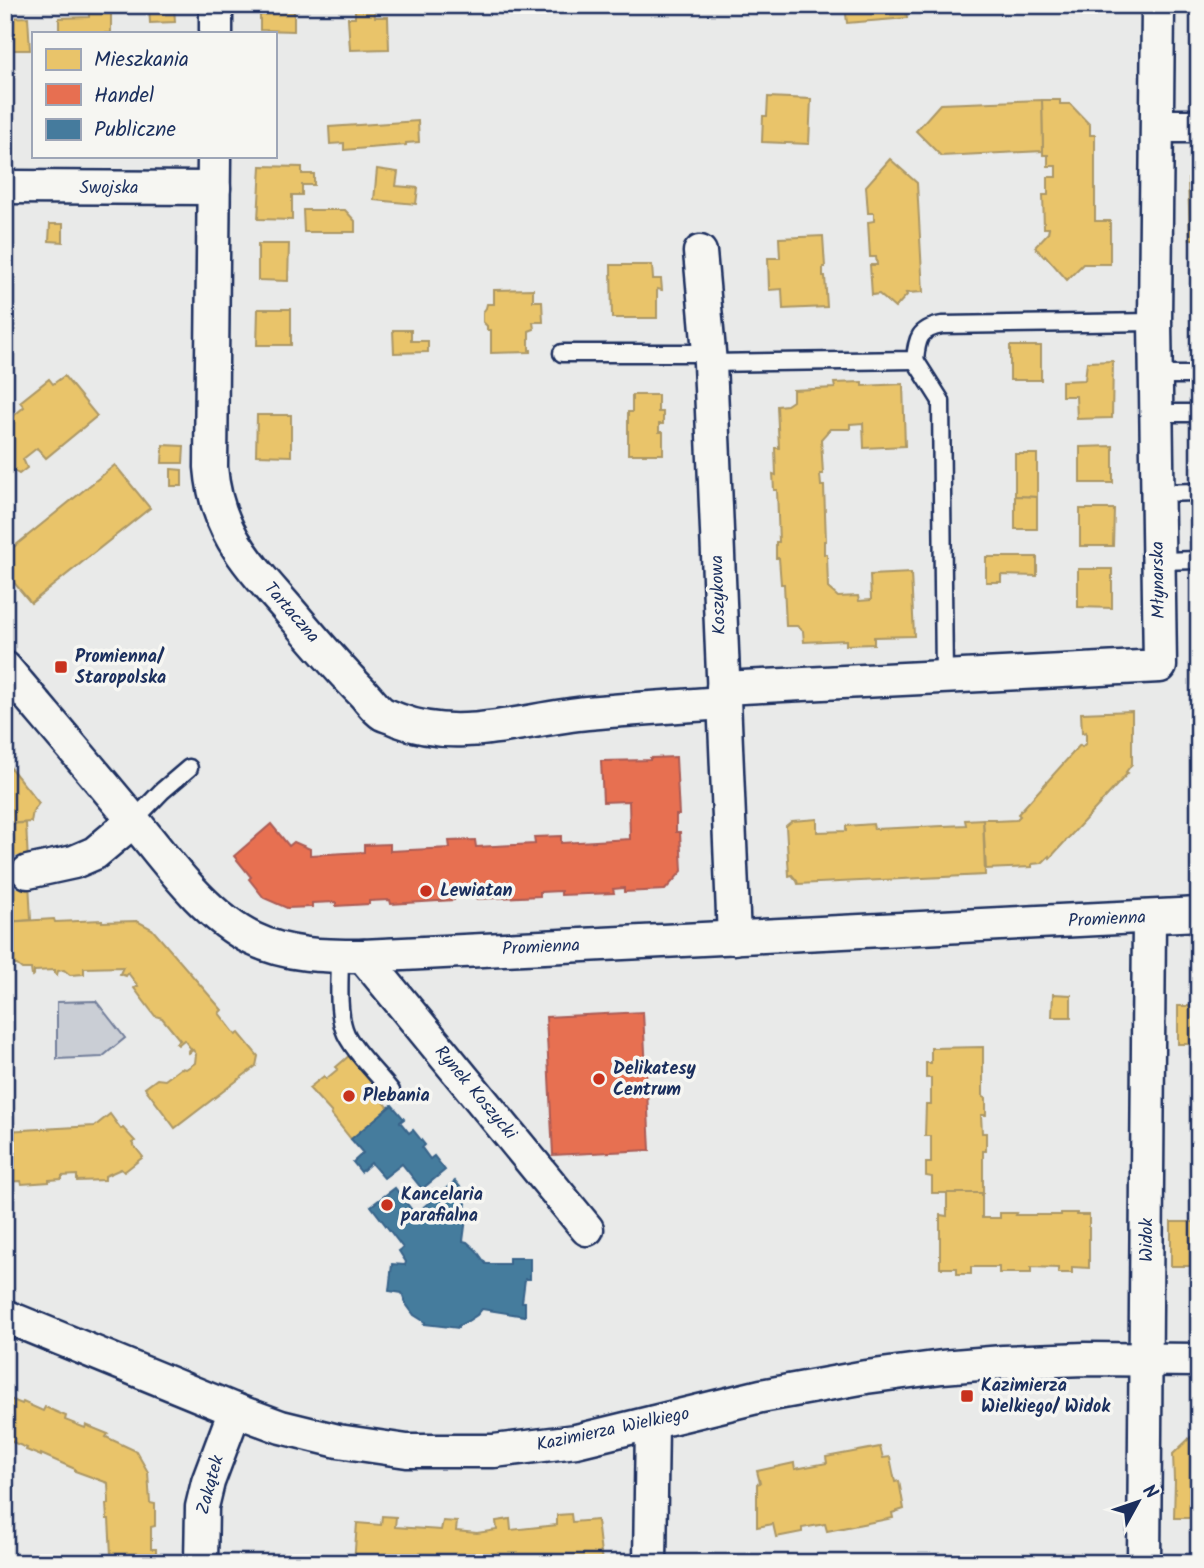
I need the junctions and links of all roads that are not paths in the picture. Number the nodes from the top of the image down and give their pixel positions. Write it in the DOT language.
graph roads {
  1 [pos="216,5"];
  2 [pos="1158,5"];
  3 [pos="216,32"];
  4 [pos="1158,126"];
  5 [pos="1199,126"];
  6 [pos="214,158"];
  7 [pos="5,187"];
  8 [pos="214,188"];
  9 [pos="701,253"];
  10 [pos="1155,322"];
  11 [pos="562,353"];
  12 [pos="710,358"];
  13 [pos="915,360"];
  14 [pos="1156,375"];
  15 [pos="1199,375"];
  16 [pos="1157,413"];
  17 [pos="1199,413"];
  18 [pos="1199,492"];
  19 [pos="1158,493"];
  20 [pos="1199,560"];
  21 [pos="1159,561"];
  22 [pos="5,668"];
  23 [pos="944,676"];
  24 [pos="724,696"];
  25 [pos="189,768"];
  26 [pos="133,821"];
  27 [pos="28,872"];
  28 [pos="1199,915"];
  29 [pos="1149,918"];
  30 [pos="734,938"];
  31 [pos="351,956"];
  32 [pos="391,1091"];
  33 [pos="587,1229"];
  34 [pos="5,1316"];
  35 [pos="1146,1359"];
  36 [pos="1199,1360"];
  37 [pos="235,1410"];
  38 [pos="652,1423"];
  39 [pos="201,1563"];
  40 [pos="650,1563"];
  41 [pos="1144,1563"];
  1 -- 3 [label="street"];
  2 -- 4 [label="street, Młynarska"];
  4 -- 5 [label="street"];
  4 -- 10 [label="street, Młynarska"];
  6 -- 8 [label="street, Tartaczna"];
  7 -- 8 [label="street, Swojska"];
  8 -- 24 [label="street, Tartaczna"];
  9 -- 12 [label="street, Koszykowa"];
  10 -- 13 [label="lane"];
  10 -- 14 [label="street, Młynarska"];
  11 -- 12 [label="lane"];
  12 -- 13 [label="lane"];
  12 -- 24 [label="street, Koszykowa"];
  13 -- 23 [label="lane"];
  14 -- 15 [label="lane"];
  14 -- 16 [label="street, Młynarska"];
  16 -- 17 [label="lane"];
  16 -- 19 [label="street, Młynarska"];
  18 -- 19 [label="lane"];
  19 -- 21 [label="street, Młynarska"];
  20 -- 21 [label="lane"];
  21 -- 23 [label="street, Młynarska"];
  22 -- 26 [label="street, Promienna"];
  23 -- 24 [label="street, Młynarska"];
  24 -- 30 [label="street, Koszykowa"];
  25 -- 26 [label="lane"];
  26 -- 27 [label="street"];
  26 -- 31 [label="street, Promienna"];
  28 -- 29 [label="street, Promienna"];
  29 -- 30 [label="street, Promienna"];
  29 -- 35 [label="street, Widok"];
  30 -- 31 [label="street, Promienna"];
  31 -- 32 [label="lane"];
  31 -- 33 [label="street, Rynek Koszycki"];
  34 -- 37 [label="street, Kazimierza Wielkiego"];
  35 -- 36 [label="street, Kazimierza Wielkiego"];
  35 -- 38 [label="street, Kazimierza Wielkiego"];
  35 -- 41 [label="street, Widok"];
  37 -- 38 [label="street, Kazimierza Wielkiego"];
  37 -- 39 [label="street, Zakątek"];
  38 -- 40 [label="street"];
}
